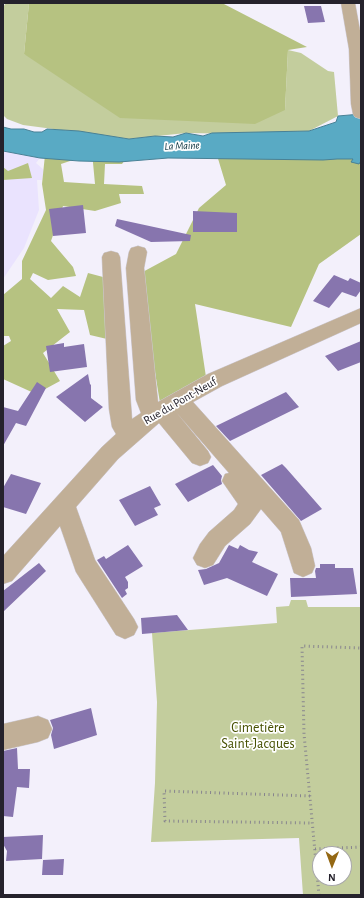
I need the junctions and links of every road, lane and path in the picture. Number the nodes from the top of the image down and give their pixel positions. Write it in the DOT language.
graph roads {
  1 [pos="348,3"];
  2 [pos="360,109"];
  3 [pos="138,252"];
  4 [pos="111,257"];
  5 [pos="361,315"];
  6 [pos="166,407"];
  7 [pos="127,435"];
  8 [pos="200,457"];
  9 [pos="64,504"];
  10 [pos="205,558"];
  11 [pos="303,566"];
  12 [pos="3,574"];
  13 [pos="125,627"];
  14 [pos="361,648"];
  15 [pos="38,730"];
  16 [pos="3,737"];
  17 [pos="310,796"];
  18 [pos="312,823"];
  19 [pos="315,846"];
  1 -- 2 [label="street"];
  3 -- 6 [label="street"];
  4 -- 7 [label="street"];
  5 -- 6 [label="street, Rue du Pont-Neuf"];
  6 -- 7 [label="street, Rue du Pont-Neuf"];
  6 -- 8 [label="street"];
  6 -- 10 [label="street"];
  6 -- 11 [label="street"];
  7 -- 9 [label="street, Rue du Pont-Neuf"];
  9 -- 12 [label="street, Rue du Pont-Neuf"];
  9 -- 13 [label="street"];
  14 -- 17 [label="path"];
  15 -- 16 [label="street"];
  17 -- 18 [label="path"];
  17 -- 18 [label="path"];
  18 -- 19 [label="path"];
}
